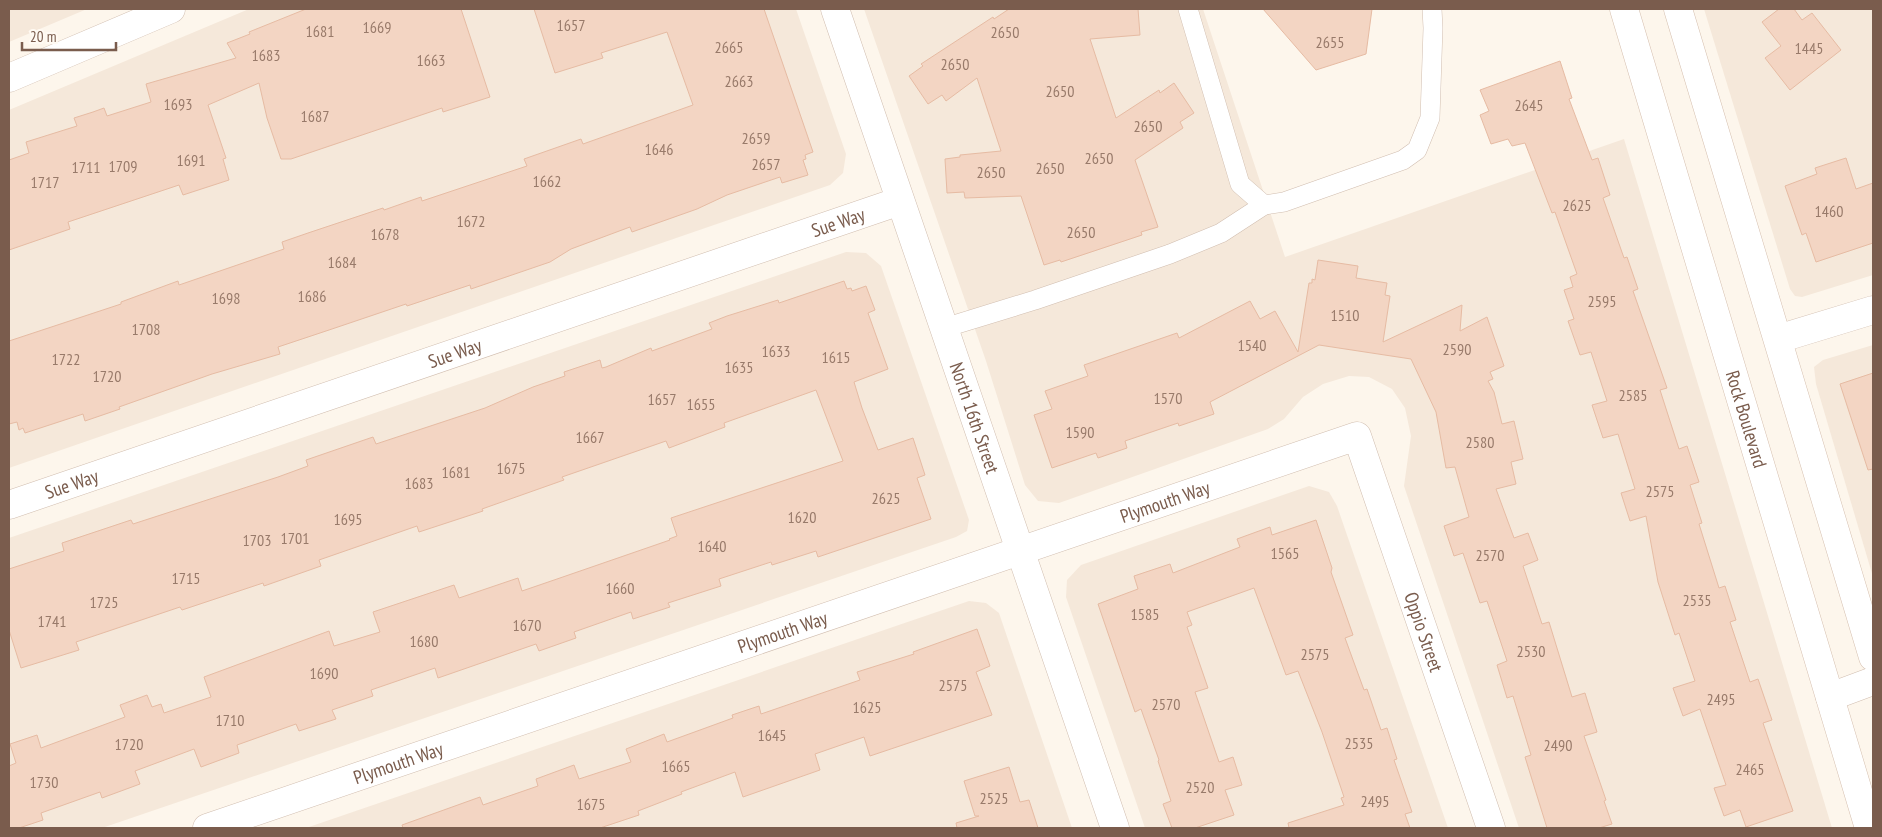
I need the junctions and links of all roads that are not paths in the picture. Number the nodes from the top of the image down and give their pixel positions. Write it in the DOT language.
graph roads {
  1 [pos="171,9"];
  2 [pos="835,9"];
  3 [pos="1188,9"];
  4 [pos="1432,9"];
  5 [pos="1624,9"];
  6 [pos="1678,9"];
  7 [pos="9,78"];
  8 [pos="900,200"];
  9 [pos="1264,205"];
  10 [pos="1873,310"];
  11 [pos="944,328"];
  12 [pos="1778,340"];
  13 [pos="1357,436"];
  14 [pos="9,505"];
  15 [pos="1020,551"];
  16 [pos="1873,657"];
  17 [pos="1873,681"];
  18 [pos="1830,697"];
  19 [pos="207,828"];
  20 [pos="1115,828"];
  21 [pos="1491,828"];
  22 [pos="1869,828"];
  1 -- 7 [label="street"];
  2 -- 8 [label="street, North 16th Street"];
  3 -- 9 [label="lane"];
  4 -- 9 [label="lane"];
  5 -- 18 [label="street, Rock Boulevard"];
  6 -- 12 [label="street"];
  8 -- 11 [label="street, North 16th Street"];
  8 -- 14 [label="street, Sue Way"];
  9 -- 11 [label="lane"];
  10 -- 12 [label="street"];
  11 -- 15 [label="street, North 16th Street"];
  12 -- 16 [label="street"];
  13 -- 15 [label="street, Plymouth Way"];
  13 -- 21 [label="street, Oppio Street"];
  15 -- 19 [label="street, Plymouth Way"];
  15 -- 20 [label="street, North 16th Street"];
  17 -- 18 [label="street"];
  18 -- 22 [label="street, Rock Boulevard"];
}
